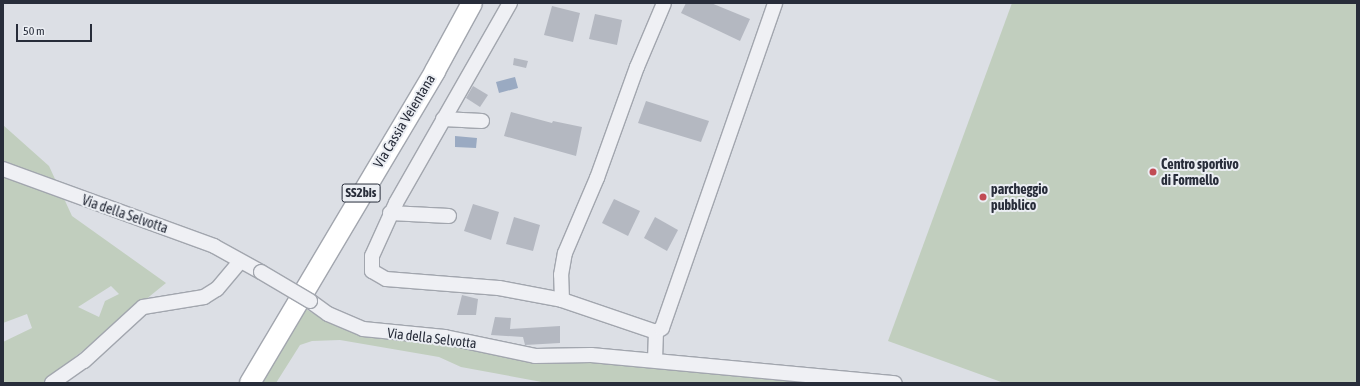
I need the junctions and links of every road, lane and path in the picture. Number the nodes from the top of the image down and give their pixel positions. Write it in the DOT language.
graph roads {
  1 [pos="457,3"];
  2 [pos="472,3"];
  3 [pos="510,3"];
  4 [pos="664,3"];
  5 [pos="775,3"];
  6 [pos="443,119"];
  7 [pos="482,121"];
  8 [pos="3,169"];
  9 [pos="390,213"];
  10 [pos="449,216"];
  11 [pos="239,263"];
  12 [pos="562,300"];
  13 [pos="656,332"];
  14 [pos="655,360"];
  15 [pos="52,383"];
  16 [pos="235,383"];
  17 [pos="250,383"];
  18 [pos="895,383"];
  1 -- 16 [label="highway, Via Cassia Veientana / SS2bis"];
  2 -- 17 [label="highway, Via Cassia Veientana / SS2bis"];
  3 -- 6 [label="street"];
  4 -- 12 [label="street"];
  5 -- 13 [label="street"];
  6 -- 7 [label="street"];
  6 -- 9 [label="street"];
  8 -- 11 [label="street, Via della Selvotta"];
  9 -- 10 [label="street"];
  9 -- 12 [label="street"];
  11 -- 14 [label="street, Via della Selvotta, bridge"];
  11 -- 15 [label="street"];
  12 -- 13 [label="street"];
  13 -- 14 [label="street"];
  14 -- 18 [label="street, Via della Selvotta"];
}
